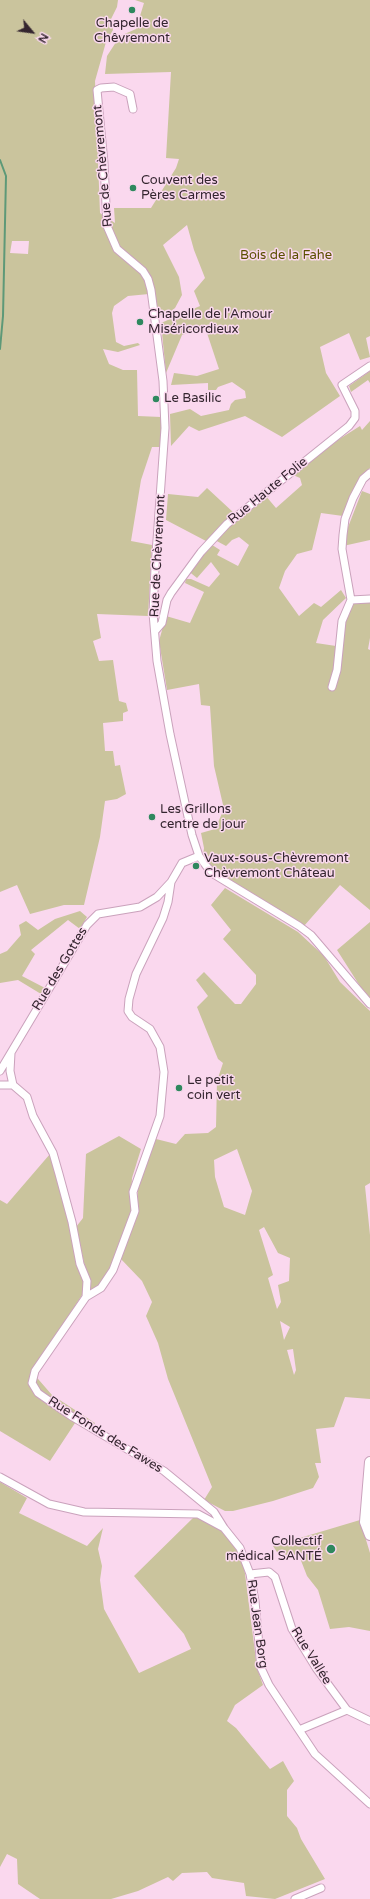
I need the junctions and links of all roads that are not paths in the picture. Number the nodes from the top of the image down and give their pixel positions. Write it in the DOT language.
graph roads {
  1 [pos="133,109"];
  2 [pos="370,366"];
  3 [pos="370,473"];
  4 [pos="370,599"];
  5 [pos="351,600"];
  6 [pos="155,630"];
  7 [pos="332,687"];
  8 [pos="199,856"];
  9 [pos="172,882"];
  10 [pos="370,1004"];
  11 [pos="11,1050"];
  12 [pos="0,1071"];
  13 [pos="0,1085"];
  14 [pos="13,1085"];
  15 [pos="86,1297"];
  16 [pos="370,1462"];
  17 [pos="0,1477"];
  18 [pos="204,1503"];
  19 [pos="198,1514"];
  20 [pos="224,1528"];
  21 [pos="370,1535"];
  22 [pos="250,1574"];
  23 [pos="347,1710"];
  24 [pos="370,1720"];
  25 [pos="299,1730"];
  26 [pos="370,1804"];
  27 [pos="321,1888"];
  28 [pos="294,1899"];
  1 -- 6 [label="street, Rue de Chèvremont"];
  2 -- 6 [label="street, Rue Haute Folie"];
  3 -- 5 [label="street"];
  4 -- 5 [label="street"];
  5 -- 7 [label="street"];
  6 -- 8 [label="street, Rue de Chèvremont"];
  8 -- 9 [label="street, Rue des Gottes"];
  8 -- 10 [label="street, Rue de Chèvremont"];
  9 -- 11 [label="street, Rue des Gottes"];
  9 -- 15 [label="street"];
  11 -- 12 [label="street, Rue des Gottes"];
  11 -- 14 [label="street, Rue des Gottes"];
  13 -- 14 [label="street"];
  14 -- 15 [label="street"];
  15 -- 18 [label="street, Rue Fonds des Fawes"];
  16 -- 21 [label="main road"];
  17 -- 19 [label="street, Rue Jean Borg"];
  18 -- 19 [label="street"];
  18 -- 20 [label="street, Rue Fonds des Fawes"];
  19 -- 20 [label="street, Rue Jean Borg"];
  20 -- 22 [label="street, Rue Jean Borg"];
  22 -- 23 [label="street, Rue Vallée"];
  22 -- 25 [label="street, Rue Jean Borg"];
  23 -- 24 [label="street"];
  23 -- 25 [label="street"];
  25 -- 26 [label="street, Rue Jean Borg"];
  27 -- 28 [label="street"];
}
